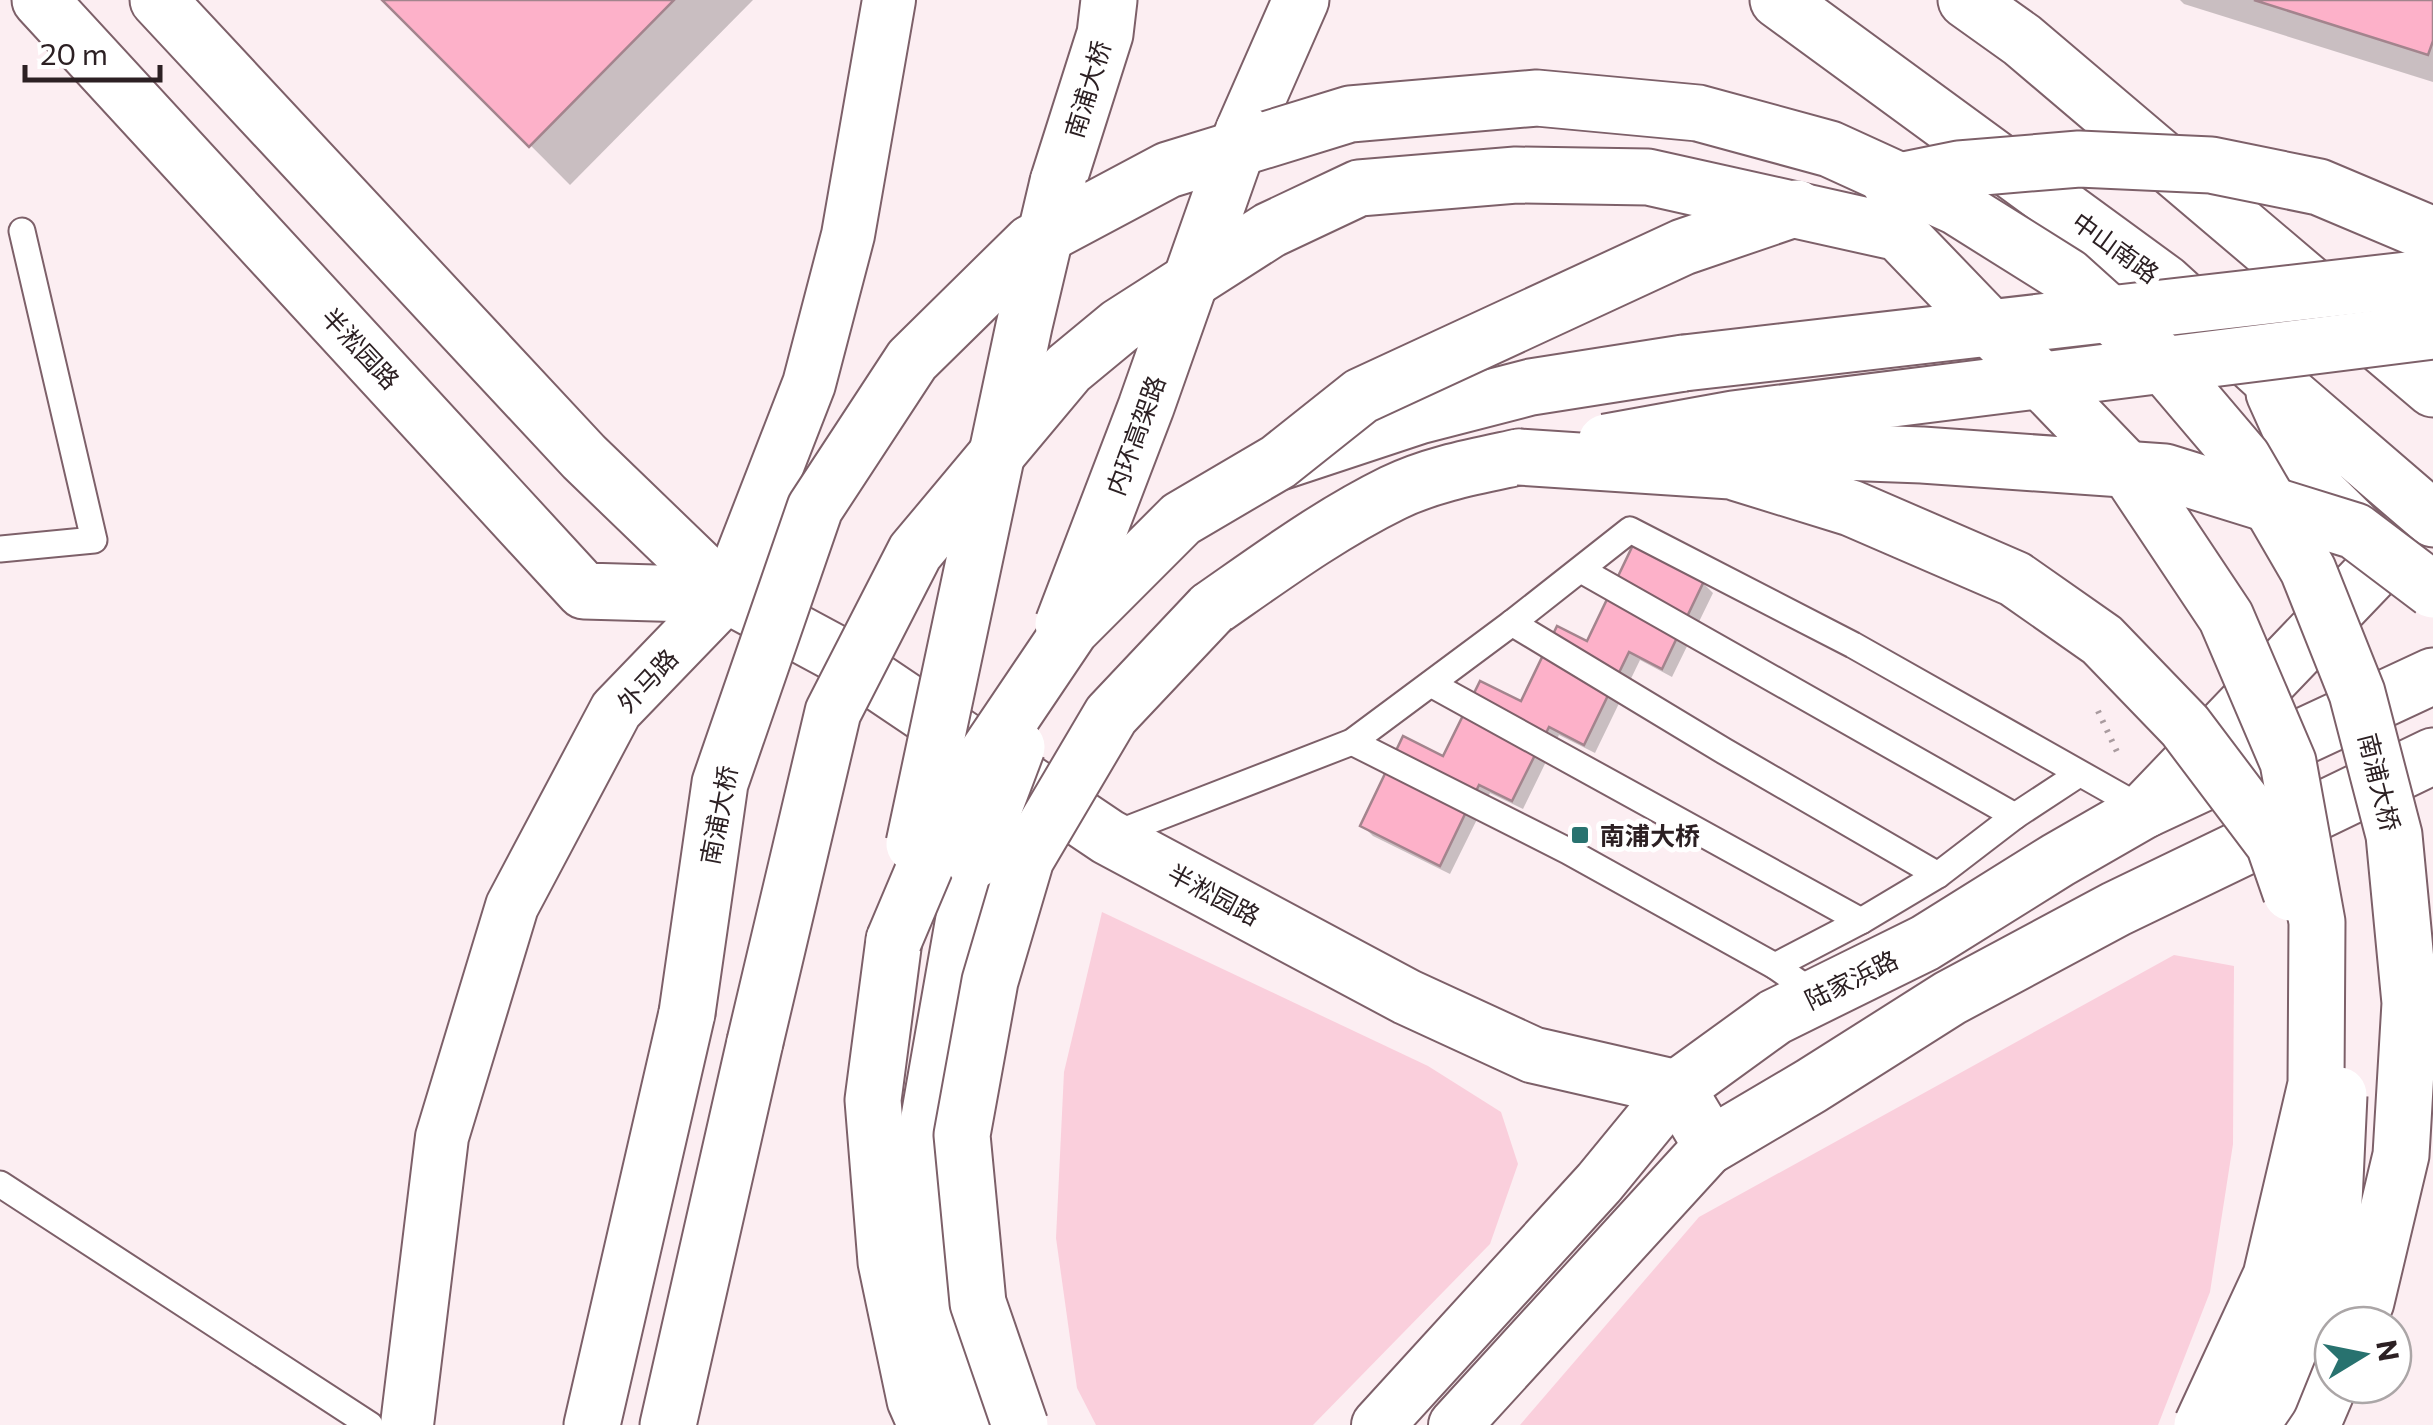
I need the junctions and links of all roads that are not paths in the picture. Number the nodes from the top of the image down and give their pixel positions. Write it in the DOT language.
graph roads {
  1 [pos="40,0"];
  2 [pos="158,0"];
  3 [pos="889,0"];
  4 [pos="1078,0"];
  5 [pos="1109,0"];
  6 [pos="1261,0"];
  7 [pos="1300,0"];
  8 [pos="1778,0"];
  9 [pos="1966,0"];
  10 [pos="1242,132"];
  11 [pos="1058,182"];
  12 [pos="22,231"];
  13 [pos="2433,234"];
  14 [pos="2433,277"];
  15 [pos="2433,331"];
  16 [pos="2267,376"];
  17 [pos="2433,390"];
  18 [pos="1519,457"];
  19 [pos="1278,462"];
  20 [pos="2433,519"];
  21 [pos="0,549"];
  22 [pos="2409,567"];
  23 [pos="1581,570"];
  24 [pos="2433,590"];
  25 [pos="727,595"];
  26 [pos="1512,623"];
  27 [pos="2433,676"];
  28 [pos="1432,684"];
  29 [pos="1352,742"];
  30 [pos="2433,756"];
  31 [pos="2079,774"];
  32 [pos="2145,810"];
  33 [pos="2015,816"];
  34 [pos="1108,837"];
  35 [pos="1938,875"];
  36 [pos="1860,922"];
  37 [pos="894,940"];
  38 [pos="1797,981"];
  39 [pos="1677,1088"];
  40 [pos="1711,1145"];
  41 [pos="0,1184"];
  42 [pos="2365,1305"];
  43 [pos="370,1425"];
  44 [pos="407,1425"];
  45 [pos="592,1425"];
  46 [pos="668,1425"];
  47 [pos="926,1425"];
  48 [pos="978,1425"];
  49 [pos="1020,1425"];
  50 [pos="1378,1425"];
  51 [pos="1455,1425"];
  52 [pos="2202,1425"];
  53 [pos="2251,1425"];
  1 -- 25 [label="main road, 半淞园路"];
  2 -- 25 [label="main road, 半淞园路"];
  3 -- 25 [label="street, 外马路"];
  4 -- 11 [label="main road"];
  5 -- 11 [label="main road, 南浦大桥"];
  6 -- 10 [label="main road, 内环高架路"];
  7 -- 10 [label="main road"];
  8 -- 16 [label="main road, 中山南路"];
  9 -- 17 [label="main road"];
  10 -- 48 [label="main road, 内环高架路, bridge"];
  11 -- 37 [label="main road, 南浦大桥, bridge"];
  12 -- 21 [label="lane"];
  13 -- 19 [label="main road, bridge"];
  14 -- 19 [label="main road, bridge"];
  15 -- 18 [label="main road, bridge"];
  16 -- 20 [label="main road, 中山南路"];
  16 -- 22 [label="main road"];
  18 -- 24 [label="main road, bridge"];
  18 -- 49 [label="main road, bridge"];
  18 -- 53 [label="main road, bridge"];
  19 -- 37 [label="main road, bridge"];
  22 -- 32 [label="main road"];
  23 -- 26 [label="lane"];
  23 -- 31 [label="lane"];
  23 -- 33 [label="lane"];
  25 -- 34 [label="main road, 半淞园路"];
  25 -- 44 [label="street, 外马路"];
  26 -- 28 [label="lane"];
  26 -- 35 [label="lane"];
  27 -- 32 [label="main road, 陆家浜路"];
  28 -- 29 [label="lane"];
  28 -- 36 [label="lane"];
  29 -- 34 [label="lane"];
  29 -- 38 [label="lane"];
  30 -- 40 [label="main road"];
  31 -- 32 [label="lane"];
  31 -- 33 [label="lane"];
  32 -- 38 [label="main road, 陆家浜路"];
  33 -- 35 [label="lane"];
  34 -- 39 [label="main road, 半淞园路"];
  35 -- 36 [label="lane"];
  36 -- 38 [label="lane"];
  37 -- 47 [label="main road, 南浦大桥"];
  38 -- 39 [label="main road, 陆家浜路"];
  39 -- 40 [label="main road"];
  39 -- 50 [label="street, 陆家浜路"];
  40 -- 51 [label="street"];
  41 -- 43 [label="lane"];
  42 -- 45 [label="main road, 南浦大桥, bridge"];
  46 -- 52 [label="main road, bridge"];
}
